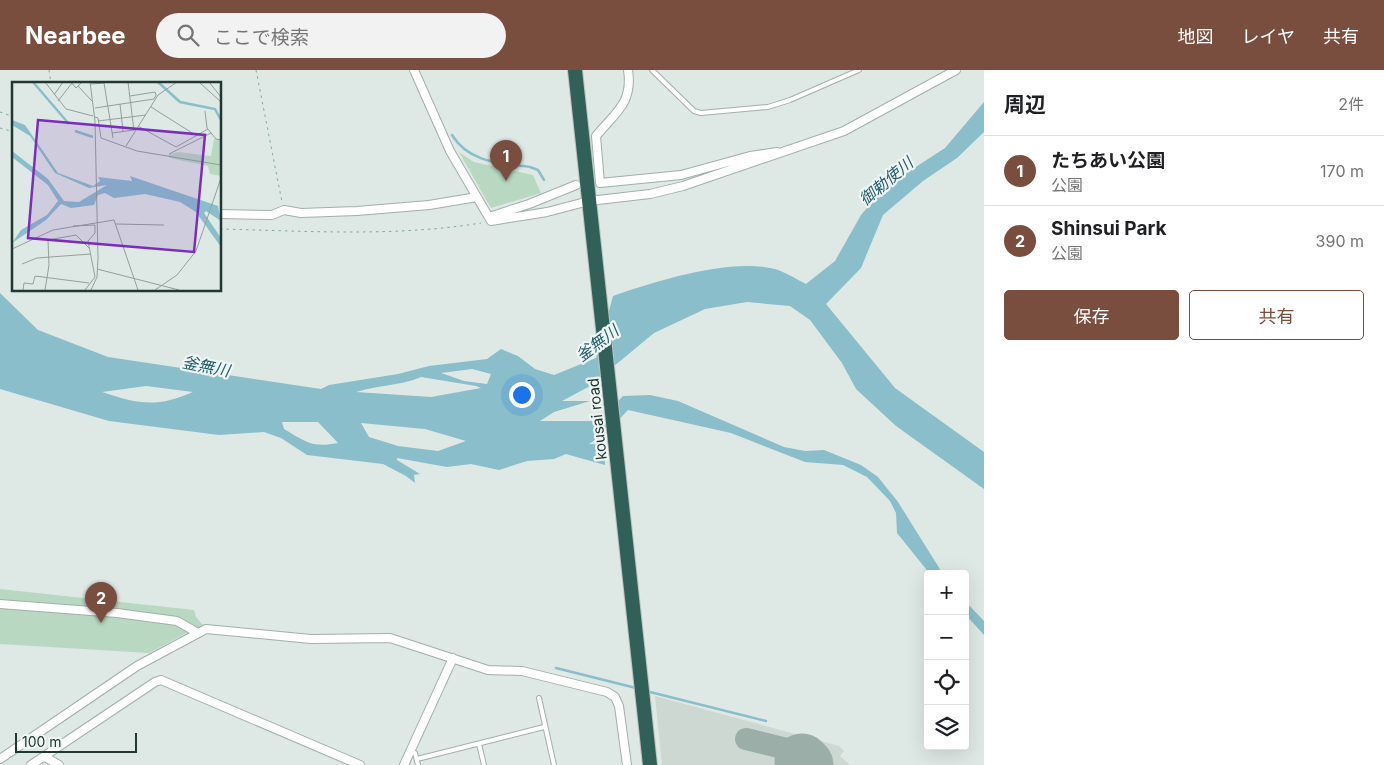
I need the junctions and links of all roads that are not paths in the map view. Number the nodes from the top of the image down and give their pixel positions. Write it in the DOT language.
graph roads {
  1 [pos="414,70"];
  2 [pos="575,70"];
  3 [pos="628,70"];
  4 [pos="652,70"];
  5 [pos="859,70"];
  6 [pos="956,70"];
  7 [pos="788,152"];
  8 [pos="576,185"];
  9 [pos="477,197"];
  10 [pos="590,208"];
  11 [pos="221,214"];
  12 [pos="490,219"];
  13 [pos="0,604"];
  14 [pos="198,633"];
  15 [pos="453,658"];
  16 [pos="539,698"];
  17 [pos="544,727"];
  18 [pos="479,744"];
  19 [pos="415,753"];
  20 [pos="45,757"];
  21 [pos="0,759"];
  22 [pos="417,759"];
  23 [pos="31,765"];
  24 [pos="59,765"];
  25 [pos="360,765"];
  26 [pos="404,765"];
  27 [pos="418,765"];
  28 [pos="484,765"];
  29 [pos="554,765"];
  30 [pos="627,765"];
  31 [pos="650,765"];
  1 -- 9 [label="street"];
  2 -- 10 [label="highway, kousai road"];
  3 -- 7 [label="street"];
  4 -- 5 [label="lane"];
  6 -- 7 [label="street"];
  7 -- 10 [label="street"];
  8 -- 12 [label="street"];
  9 -- 11 [label="street"];
  9 -- 12 [label="street"];
  10 -- 12 [label="street"];
  10 -- 31 [label="highway, kousai road"];
  13 -- 14 [label="street"];
  14 -- 15 [label="street"];
  14 -- 21 [label="street"];
  15 -- 26 [label="street"];
  15 -- 30 [label="street"];
  16 -- 17 [label="lane"];
  17 -- 18 [label="lane"];
  17 -- 29 [label="lane"];
  18 -- 22 [label="lane"];
  18 -- 28 [label="lane"];
  19 -- 22 [label="lane"];
  20 -- 23 [label="street"];
  20 -- 24 [label="street"];
  20 -- 25 [label="street"];
  22 -- 27 [label="lane"];
}
